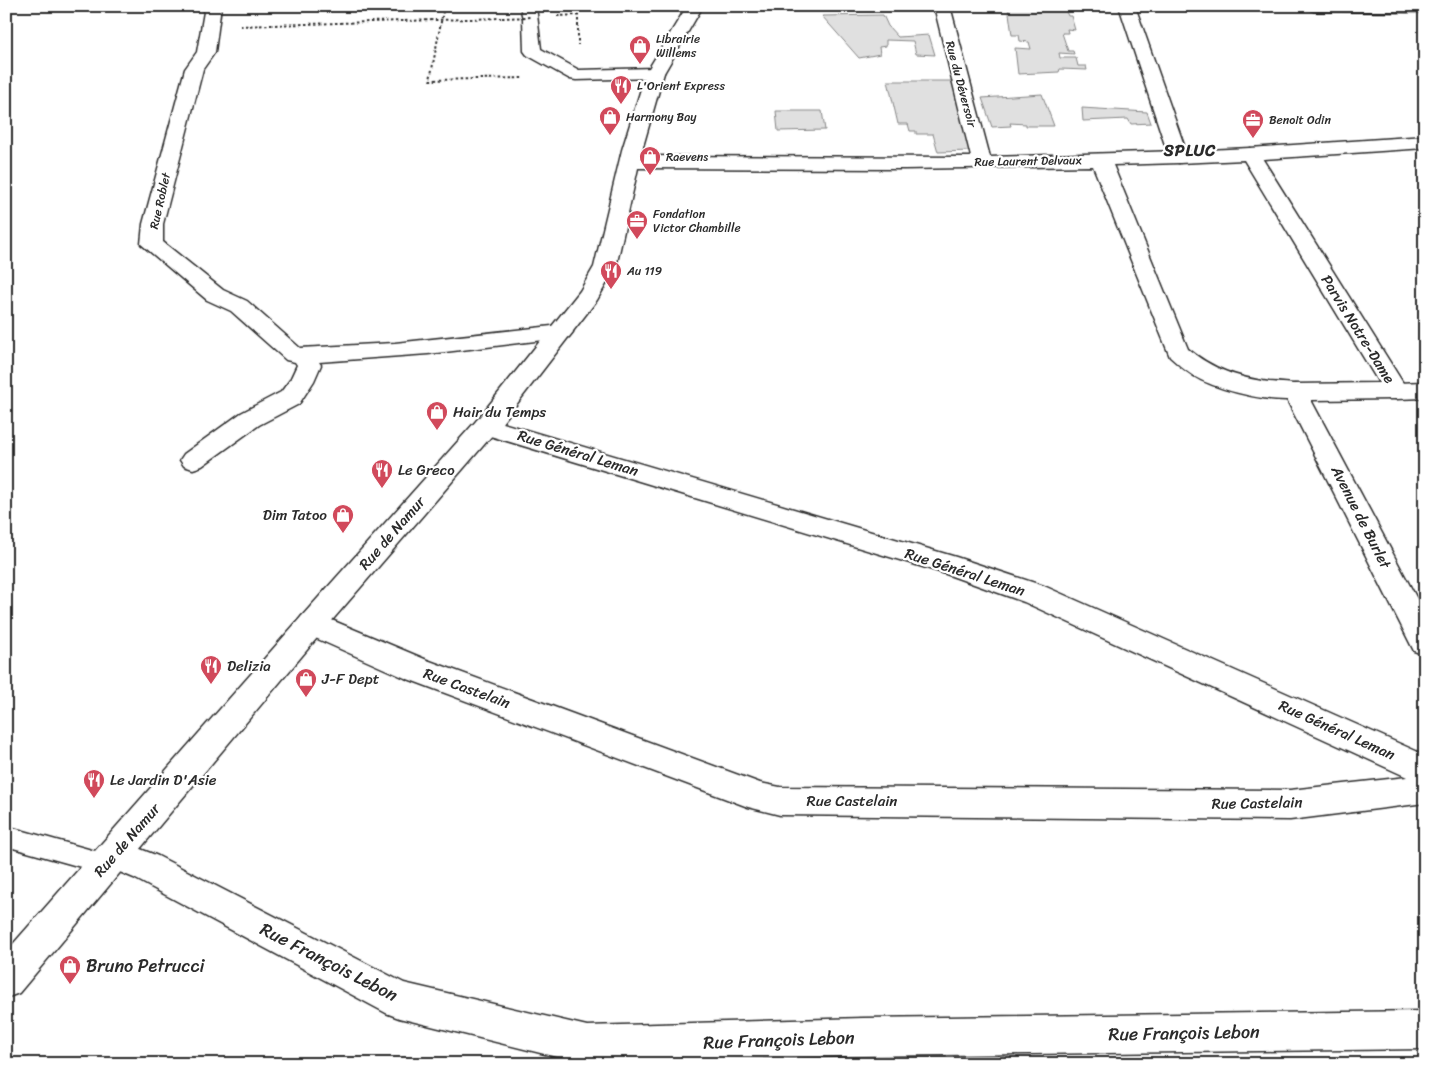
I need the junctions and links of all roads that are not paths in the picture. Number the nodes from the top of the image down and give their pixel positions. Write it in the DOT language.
graph roads {
  1 [pos="213,6"];
  2 [pos="695,6"];
  3 [pos="942,6"];
  4 [pos="1127,6"];
  5 [pos="1314,6"];
  6 [pos="1425,7"];
  7 [pos="530,12"];
  8 [pos="655,74"];
  9 [pos="1425,142"];
  10 [pos="1250,154"];
  11 [pos="1179,157"];
  12 [pos="1101,160"];
  13 [pos="630,162"];
  14 [pos="982,162"];
  15 [pos="561,332"];
  16 [pos="303,355"];
  17 [pos="1425,390"];
  18 [pos="1396,391"];
  19 [pos="1295,392"];
  20 [pos="486,426"];
  21 [pos="192,460"];
  22 [pos="312,624"];
  23 [pos="1425,643"];
  24 [pos="1425,770"];
  25 [pos="1425,789"];
  26 [pos="6,836"];
  27 [pos="110,859"];
  28 [pos="6,980"];
  29 [pos="1425,1030"];
  1 -- 16 [label="street, Rue Roblet"];
  2 -- 8 [label="street, Rue de Namur"];
  3 -- 14 [label="street, Rue du Déversoir"];
  4 -- 11 [label="street"];
  5 -- 6 [label="street"];
  7 -- 8 [label="street"];
  8 -- 13 [label="street, Rue de Namur"];
  9 -- 10 [label="street, Rue Laurent Delvaux"];
  10 -- 11 [label="street, Rue Laurent Delvaux"];
  10 -- 18 [label="street, Parvis Notre-Dame"];
  11 -- 12 [label="street, Rue Laurent Delvaux"];
  12 -- 14 [label="street, Rue Laurent Delvaux"];
  12 -- 19 [label="street, Parvis Notre-Dame"];
  13 -- 14 [label="street, Rue Laurent Delvaux"];
  13 -- 15 [label="street, Rue de Namur"];
  15 -- 16 [label="street, Rue Roblet"];
  15 -- 20 [label="street, Rue de Namur"];
  16 -- 21 [label="street"];
  17 -- 18 [label="street"];
  18 -- 19 [label="street, Parvis Notre-Dame"];
  19 -- 23 [label="street, Avenue de Burlet"];
  20 -- 22 [label="street, Rue de Namur"];
  20 -- 24 [label="street, Rue Général Leman"];
  22 -- 25 [label="street, Rue Castelain"];
  22 -- 27 [label="street, Rue de Namur"];
  26 -- 27 [label="lane"];
  27 -- 28 [label="street, Rue de Namur"];
  27 -- 29 [label="street, Rue François Lebon"];
}
